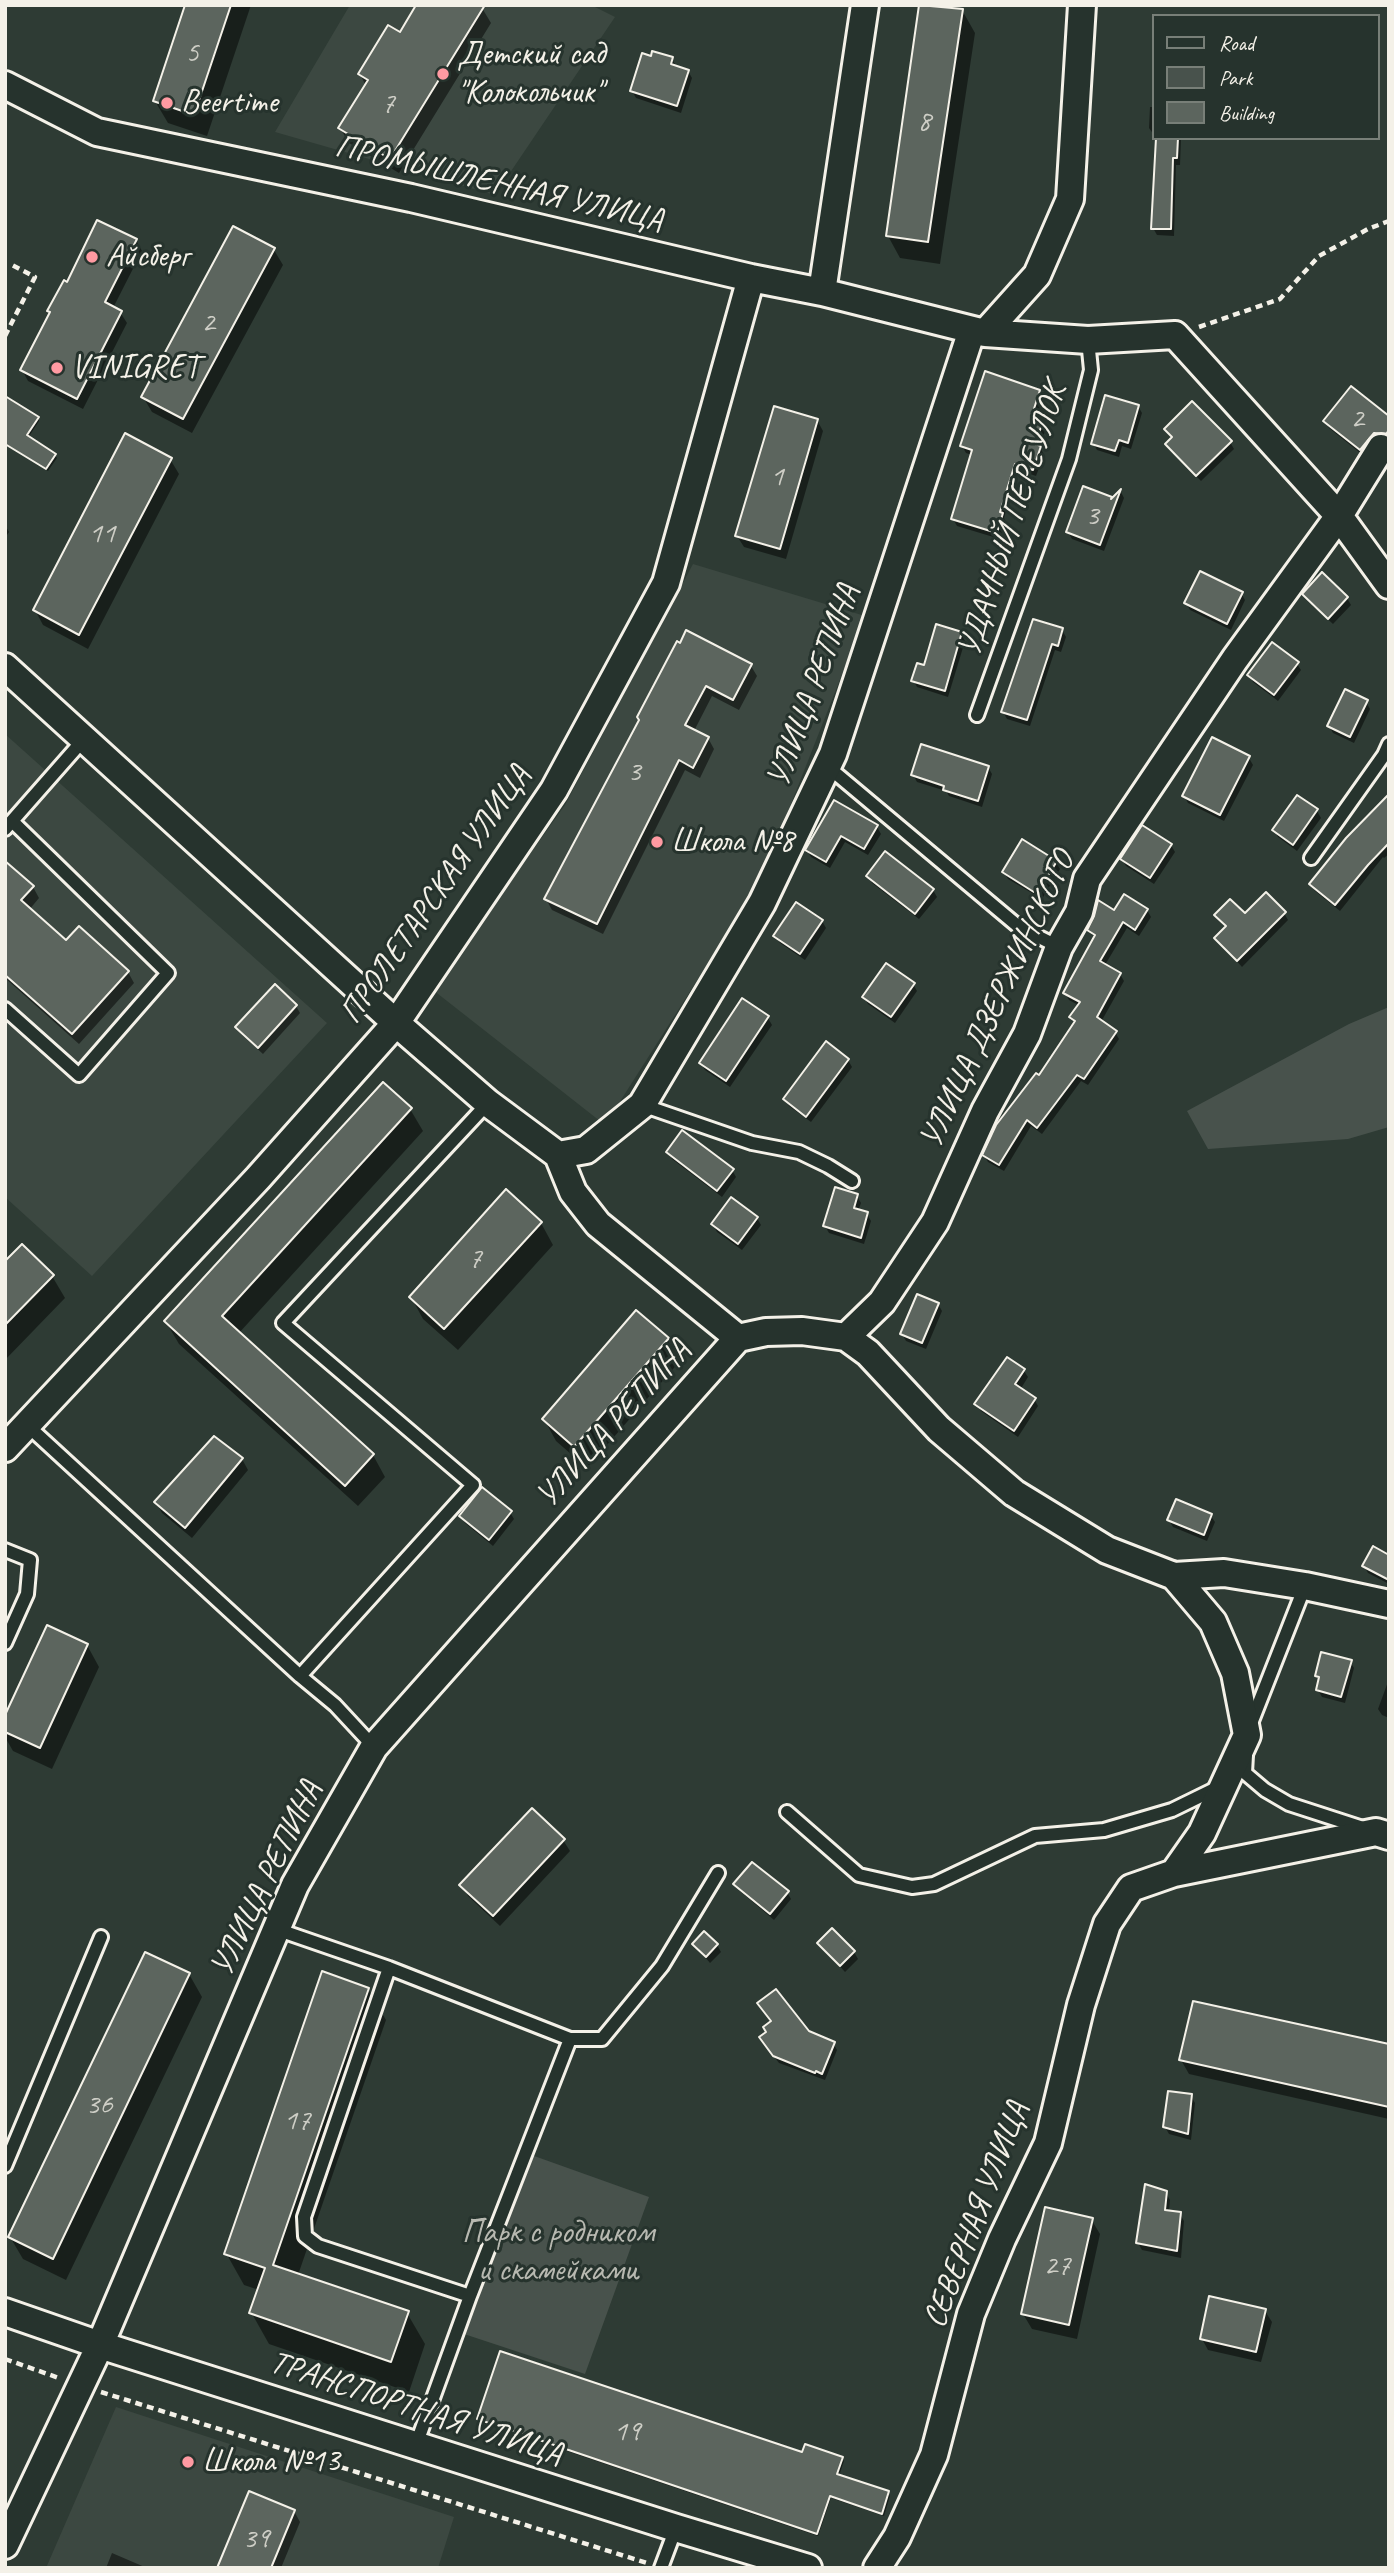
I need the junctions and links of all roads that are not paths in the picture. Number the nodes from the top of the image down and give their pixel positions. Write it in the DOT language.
graph roads {
  1 [pos="865,5"];
  2 [pos="1082,5"];
  3 [pos="5,85"];
  4 [pos="751,278"];
  5 [pos="822,292"];
  6 [pos="979,331"];
  7 [pos="1088,340"];
  8 [pos="1381,448"];
  9 [pos="1339,516"];
  10 [pos="1389,585"];
  11 [pos="5,667"];
  12 [pos="978,715"];
  13 [pos="85,738"];
  14 [pos="1389,744"];
  15 [pos="827,765"];
  16 [pos="9,825"];
  17 [pos="1311,858"];
  18 [pos="1059,947"];
  19 [pos="5,1009"];
  20 [pos="396,1023"];
  21 [pos="488,1103"];
  22 [pos="642,1105"];
  23 [pos="558,1155"];
  24 [pos="852,1181"];
  25 [pos="846,1337"];
  26 [pos="738,1338"];
  27 [pos="28,1426"];
  28 [pos="5,1448"];
  29 [pos="5,1550"];
  30 [pos="1174,1576"];
  31 [pos="1305,1586"];
  32 [pos="1389,1604"];
  33 [pos="5,1643"];
  34 [pos="300,1676"];
  35 [pos="1247,1735"];
  36 [pos="374,1748"];
  37 [pos="1226,1784"];
  38 [pos="787,1812"];
  39 [pos="1382,1834"];
  40 [pos="1174,1872"];
  41 [pos="718,1873"];
  42 [pos="276,1929"];
  43 [pos="101,1937"];
  44 [pos="389,1968"];
  45 [pos="570,2039"];
  46 [pos="5,2166"];
  47 [pos="470,2296"];
  48 [pos="5,2312"];
  49 [pos="100,2345"];
  50 [pos="416,2445"];
  51 [pos="676,2528"];
  52 [pos="5,2545"];
  53 [pos="661,2568"];
  54 [pos="808,2568"];
  55 [pos="877,2568"];
  1 -- 5 [label="street"];
  2 -- 6 [label="street"];
  3 -- 4 [label="street, ПРОМЫШЛЕННАЯ УЛИЦА"];
  4 -- 5 [label="street, ПРОМЫШЛЕННАЯ УЛИЦА"];
  4 -- 20 [label="street, ПРОЛЕТАРСКАЯ УЛИЦА"];
  5 -- 6 [label="street, ПРОМЫШЛЕННАЯ УЛИЦА"];
  6 -- 7 [label="street, ПРОМЫШЛЕННАЯ УЛИЦА"];
  6 -- 15 [label="street, УЛИЦА РЕПИНА"];
  7 -- 9 [label="street, ПРОМЫШЛЕННАЯ УЛИЦА"];
  7 -- 12 [label="lane, УДАЧНЫЙ ПЕРЕУЛОК"];
  8 -- 9 [label="street, УЛИЦА ДЗЕРЖИНСКОГО"];
  9 -- 10 [label="street"];
  9 -- 18 [label="street, УЛИЦА ДЗЕРЖИНСКОГО"];
  11 -- 13 [label="street"];
  13 -- 16 [label="lane"];
  13 -- 20 [label="street"];
  14 -- 17 [label="lane"];
  15 -- 18 [label="lane"];
  15 -- 22 [label="street, УЛИЦА РЕПИНА"];
  16 -- 19 [label="lane"];
  18 -- 25 [label="street, УЛИЦА ДЗЕРЖИНСКОГО"];
  20 -- 21 [label="street"];
  20 -- 27 [label="street, ПРОЛЕТАРСКАЯ УЛИЦА"];
  21 -- 23 [label="street"];
  21 -- 34 [label="lane"];
  22 -- 23 [label="street, УЛИЦА РЕПИНА"];
  22 -- 24 [label="lane"];
  23 -- 26 [label="street"];
  25 -- 26 [label="street"];
  25 -- 30 [label="street"];
  26 -- 36 [label="street, УЛИЦА РЕПИНА"];
  27 -- 28 [label="street, ПРОЛЕТАРСКАЯ УЛИЦА"];
  27 -- 34 [label="lane"];
  29 -- 33 [label="lane"];
  30 -- 31 [label="street"];
  30 -- 35 [label="street"];
  31 -- 32 [label="street"];
  31 -- 35 [label="lane"];
  34 -- 36 [label="lane"];
  35 -- 37 [label="street"];
  35 -- 39 [label="lane"];
  36 -- 42 [label="street, УЛИЦА РЕПИНА"];
  37 -- 38 [label="lane"];
  37 -- 40 [label="street"];
  39 -- 40 [label="street, СЕВЕРНАЯ УЛИЦА"];
  40 -- 55 [label="street, СЕВЕРНАЯ УЛИЦА"];
  41 -- 45 [label="lane"];
  42 -- 44 [label="lane"];
  42 -- 49 [label="street, УЛИЦА РЕПИНА"];
  43 -- 46 [label="lane"];
  44 -- 45 [label="lane"];
  44 -- 47 [label="lane"];
  45 -- 47 [label="lane"];
  47 -- 50 [label="lane"];
  48 -- 49 [label="street, ТРАНСПОРТНАЯ УЛИЦА"];
  49 -- 50 [label="street, ТРАНСПОРТНАЯ УЛИЦА"];
  49 -- 52 [label="street, УЛИЦА РЕПИНА"];
  50 -- 51 [label="street, ТРАНСПОРТНАЯ УЛИЦА"];
  51 -- 53 [label="lane"];
  51 -- 54 [label="street, ТРАНСПОРТНАЯ УЛИЦА"];
}
